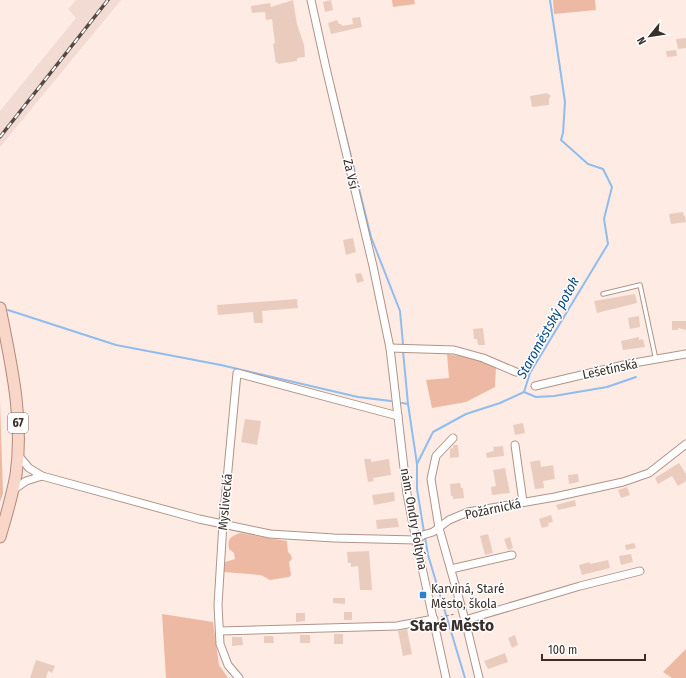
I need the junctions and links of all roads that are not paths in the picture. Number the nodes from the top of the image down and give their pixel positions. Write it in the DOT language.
graph roads {
  1 [pos="311,0"];
  2 [pos="602,294"];
  3 [pos="0,308"];
  4 [pos="390,348"];
  5 [pos="686,354"];
  6 [pos="656,360"];
  7 [pos="516,372"];
  8 [pos="535,386"];
  9 [pos="397,407"];
  10 [pos="398,416"];
  11 [pos="453,438"];
  12 [pos="686,444"];
  13 [pos="515,445"];
  14 [pos="18,455"];
  15 [pos="42,476"];
  16 [pos="13,490"];
  17 [pos="523,502"];
  18 [pos="223,523"];
  19 [pos="439,528"];
  20 [pos="0,537"];
  21 [pos="416,540"];
  22 [pos="512,555"];
  23 [pos="451,570"];
  24 [pos="640,571"];
  25 [pos="434,619"];
  26 [pos="465,620"];
  27 [pos="220,631"];
  28 [pos="239,678"];
  29 [pos="446,678"];
  30 [pos="479,678"];
  1 -- 4 [label="street, Za Vsí"];
  2 -- 6 [label="lane"];
  3 -- 14 [label="main road, 67"];
  4 -- 7 [label="street"];
  4 -- 9 [label="street, Za Vsí"];
  5 -- 6 [label="street, Lešetínská"];
  6 -- 8 [label="street, Lešetínská"];
  9 -- 10 [label="street, nám. Ondry Foltýna"];
  10 -- 18 [label="street, Myslivecká"];
  10 -- 21 [label="street, nám. Ondry Foltýna"];
  11 -- 19 [label="street, nám. Ondry Foltýna"];
  12 -- 17 [label="street, Požárnická"];
  13 -- 17 [label="street"];
  14 -- 15 [label="street"];
  14 -- 16 [label="main road, 67"];
  15 -- 16 [label="street"];
  15 -- 18 [label="street"];
  16 -- 20 [label="main road, 67"];
  17 -- 19 [label="street, Požárnická"];
  18 -- 21 [label="street"];
  18 -- 27 [label="street, Myslivecká"];
  19 -- 21 [label="street, Požárnická"];
  19 -- 23 [label="street, nám. Ondry Foltýna"];
  21 -- 25 [label="street, nám. Ondry Foltýna"];
  22 -- 23 [label="street"];
  23 -- 26 [label="street, nám. Ondry Foltýna"];
  24 -- 26 [label="street"];
  25 -- 27 [label="street"];
  25 -- 29 [label="street, nám. Ondry Foltýna"];
  26 -- 30 [label="street, nám. Ondry Foltýna"];
  27 -- 28 [label="street, Myslivecká"];
}
